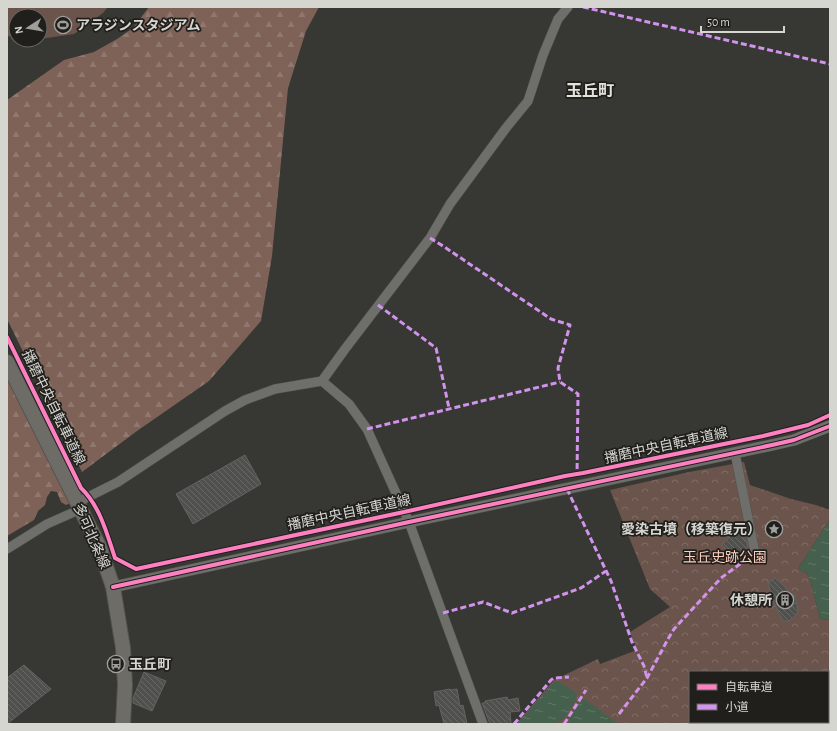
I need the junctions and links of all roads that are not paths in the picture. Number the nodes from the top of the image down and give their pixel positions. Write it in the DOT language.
graph roads {
  1 [pos="568,7"];
  2 [pos="7,362"];
  3 [pos="322,381"];
  4 [pos="830,426"];
  5 [pos="735,453"];
  6 [pos="79,505"];
  7 [pos="409,522"];
  8 [pos="7,549"];
  9 [pos="755,553"];
  10 [pos="113,587"];
  11 [pos="123,724"];
  12 [pos="483,724"];
  1 -- 3 [label="street"];
  2 -- 6 [label="main road, 多可北条線"];
  3 -- 6 [label="street"];
  3 -- 7 [label="street"];
  4 -- 5 [label="street"];
  5 -- 7 [label="street"];
  5 -- 9 [label="street"];
  6 -- 8 [label="street"];
  6 -- 10 [label="main road, 多可北条線"];
  7 -- 10 [label="street"];
  7 -- 12 [label="street"];
  10 -- 11 [label="main road, 多可北条線"];
}
